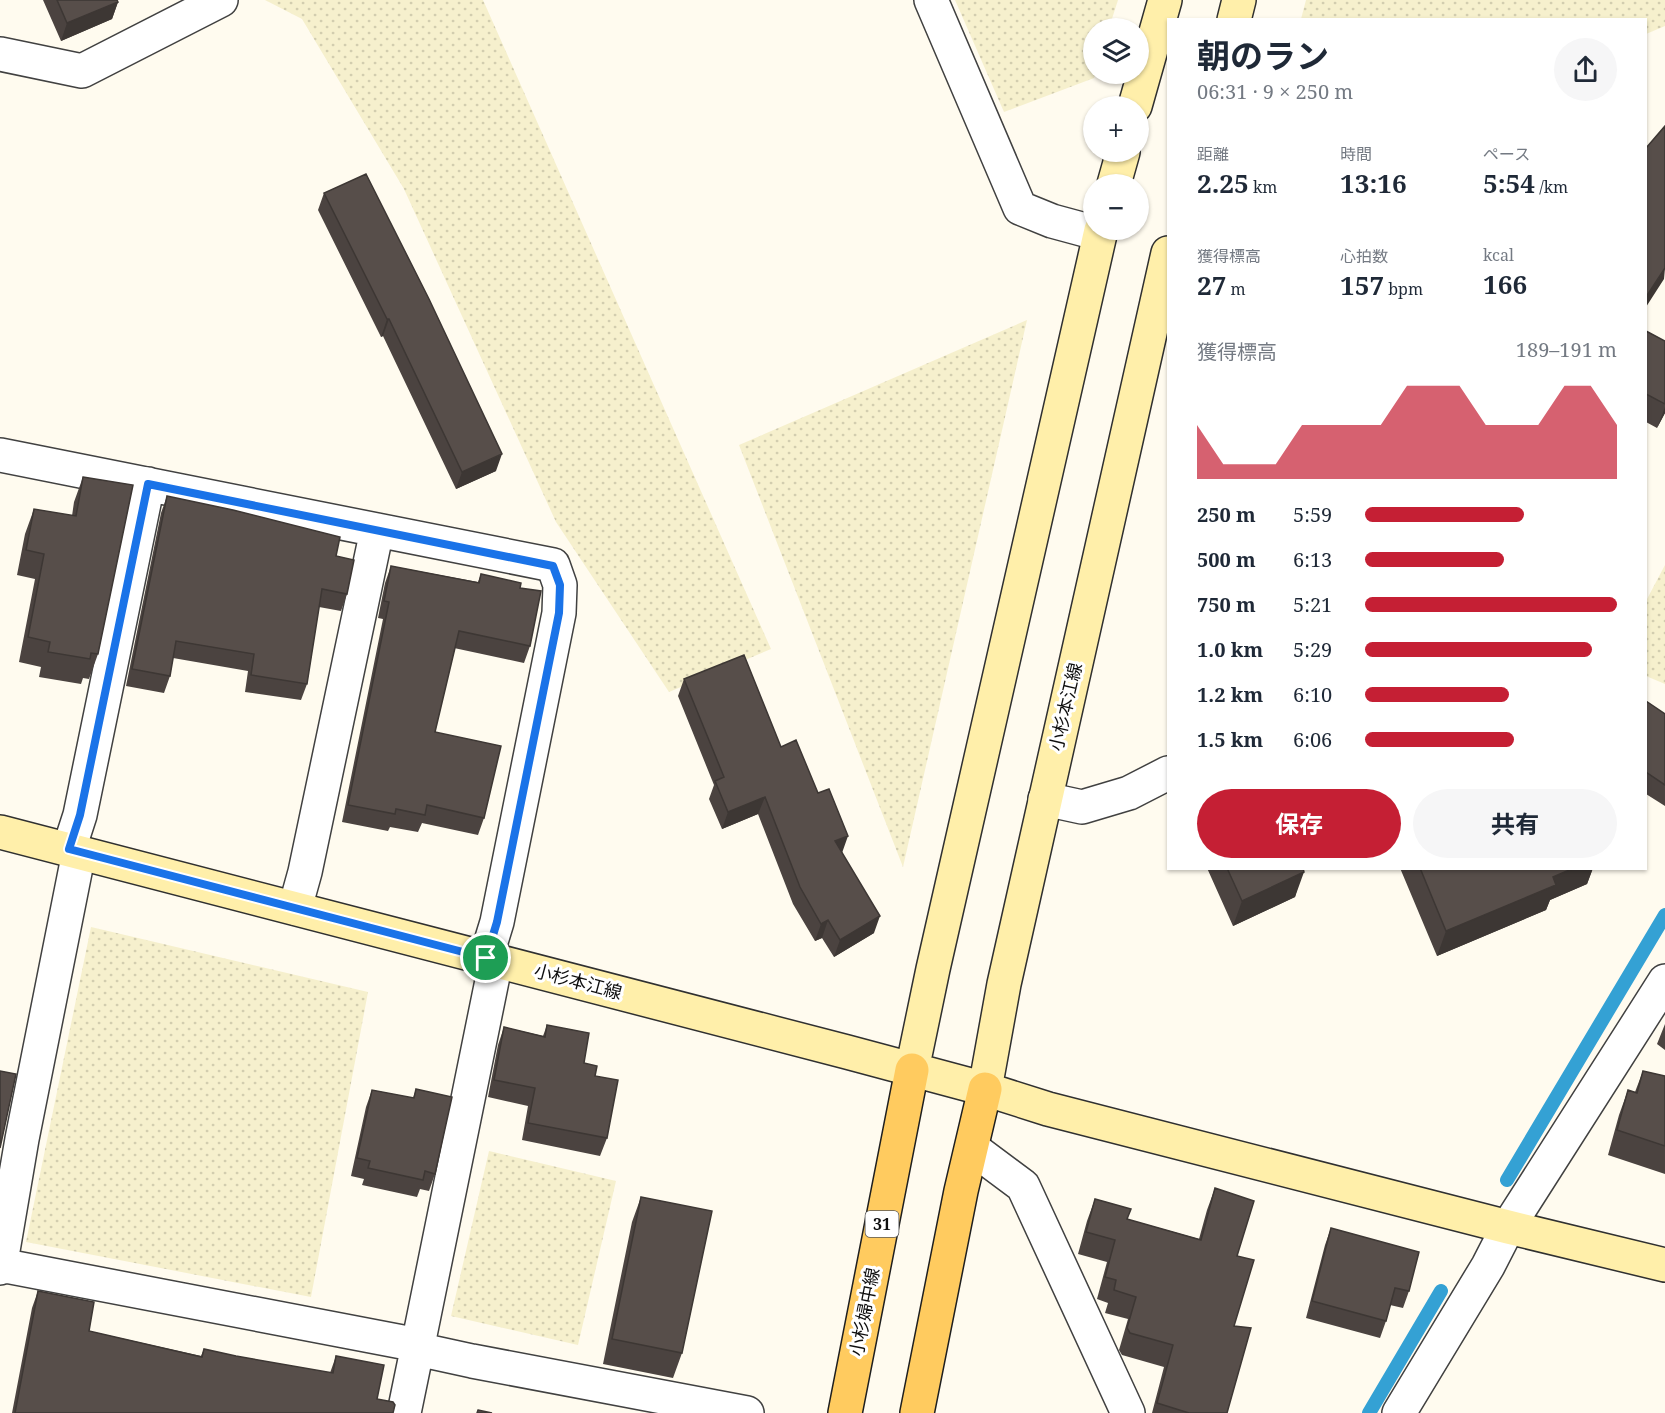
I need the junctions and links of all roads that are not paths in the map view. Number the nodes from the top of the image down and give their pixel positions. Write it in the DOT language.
graph roads {
  1 [pos="221,0"];
  2 [pos="931,0"];
  3 [pos="1165,0"];
  4 [pos="1239,0"];
  5 [pos="1234,18"];
  6 [pos="0,54"];
  7 [pos="1138,96"];
  8 [pos="1083,228"];
  9 [pos="1098,240"];
  10 [pos="1167,257"];
  11 [pos="0,455"];
  12 [pos="148,484"];
  13 [pos="377,530"];
  14 [pos="1167,774"];
  15 [pos="1045,798"];
  16 [pos="0,832"];
  17 [pos="74,850"];
  18 [pos="295,908"];
  19 [pos="491,959"];
  20 [pos="1665,981"];
  21 [pos="912,1070"];
  22 [pos="985,1089"];
  23 [pos="972,1148"];
  24 [pos="1508,1227"];
  25 [pos="1665,1265"];
  26 [pos="0,1266"];
  27 [pos="417,1347"];
  28 [pos="853,1377"];
  29 [pos="920,1408"];
  30 [pos="404,1413"];
  31 [pos="747,1413"];
  32 [pos="831,1413"];
  33 [pos="845,1413"];
  34 [pos="1128,1413"];
  35 [pos="1399,1413"];
  1 -- 6 [label="street"];
  2 -- 8 [label="street"];
  3 -- 7 [label="main road"];
  4 -- 5 [label="main road"];
  9 -- 21 [label="main road"];
  10 -- 15 [label="main road, 小杉本江線"];
  11 -- 12 [label="street"];
  12 -- 13 [label="street"];
  12 -- 17 [label="street"];
  13 -- 18 [label="street"];
  13 -- 19 [label="street"];
  14 -- 15 [label="street"];
  15 -- 22 [label="main road, 小杉本江線"];
  16 -- 17 [label="main road, 小杉本江線"];
  17 -- 18 [label="main road, 小杉本江線"];
  17 -- 26 [label="street"];
  18 -- 19 [label="main road, 小杉本江線"];
  19 -- 21 [label="main road, 小杉本江線"];
  19 -- 27 [label="street"];
  20 -- 24 [label="street"];
  21 -- 22 [label="main road, 小杉本江線"];
  21 -- 28 [label="main road, 小杉婦中線 / 31"];
  22 -- 23 [label="main road"];
  22 -- 24 [label="main road"];
  23 -- 29 [label="main road"];
  23 -- 34 [label="street"];
  24 -- 25 [label="main road"];
  24 -- 35 [label="street"];
  26 -- 27 [label="street"];
  27 -- 30 [label="street"];
  27 -- 31 [label="street"];
  28 -- 32 [label="main road, 31"];
  28 -- 33 [label="main road, 小杉婦中線 / 31"];
}
